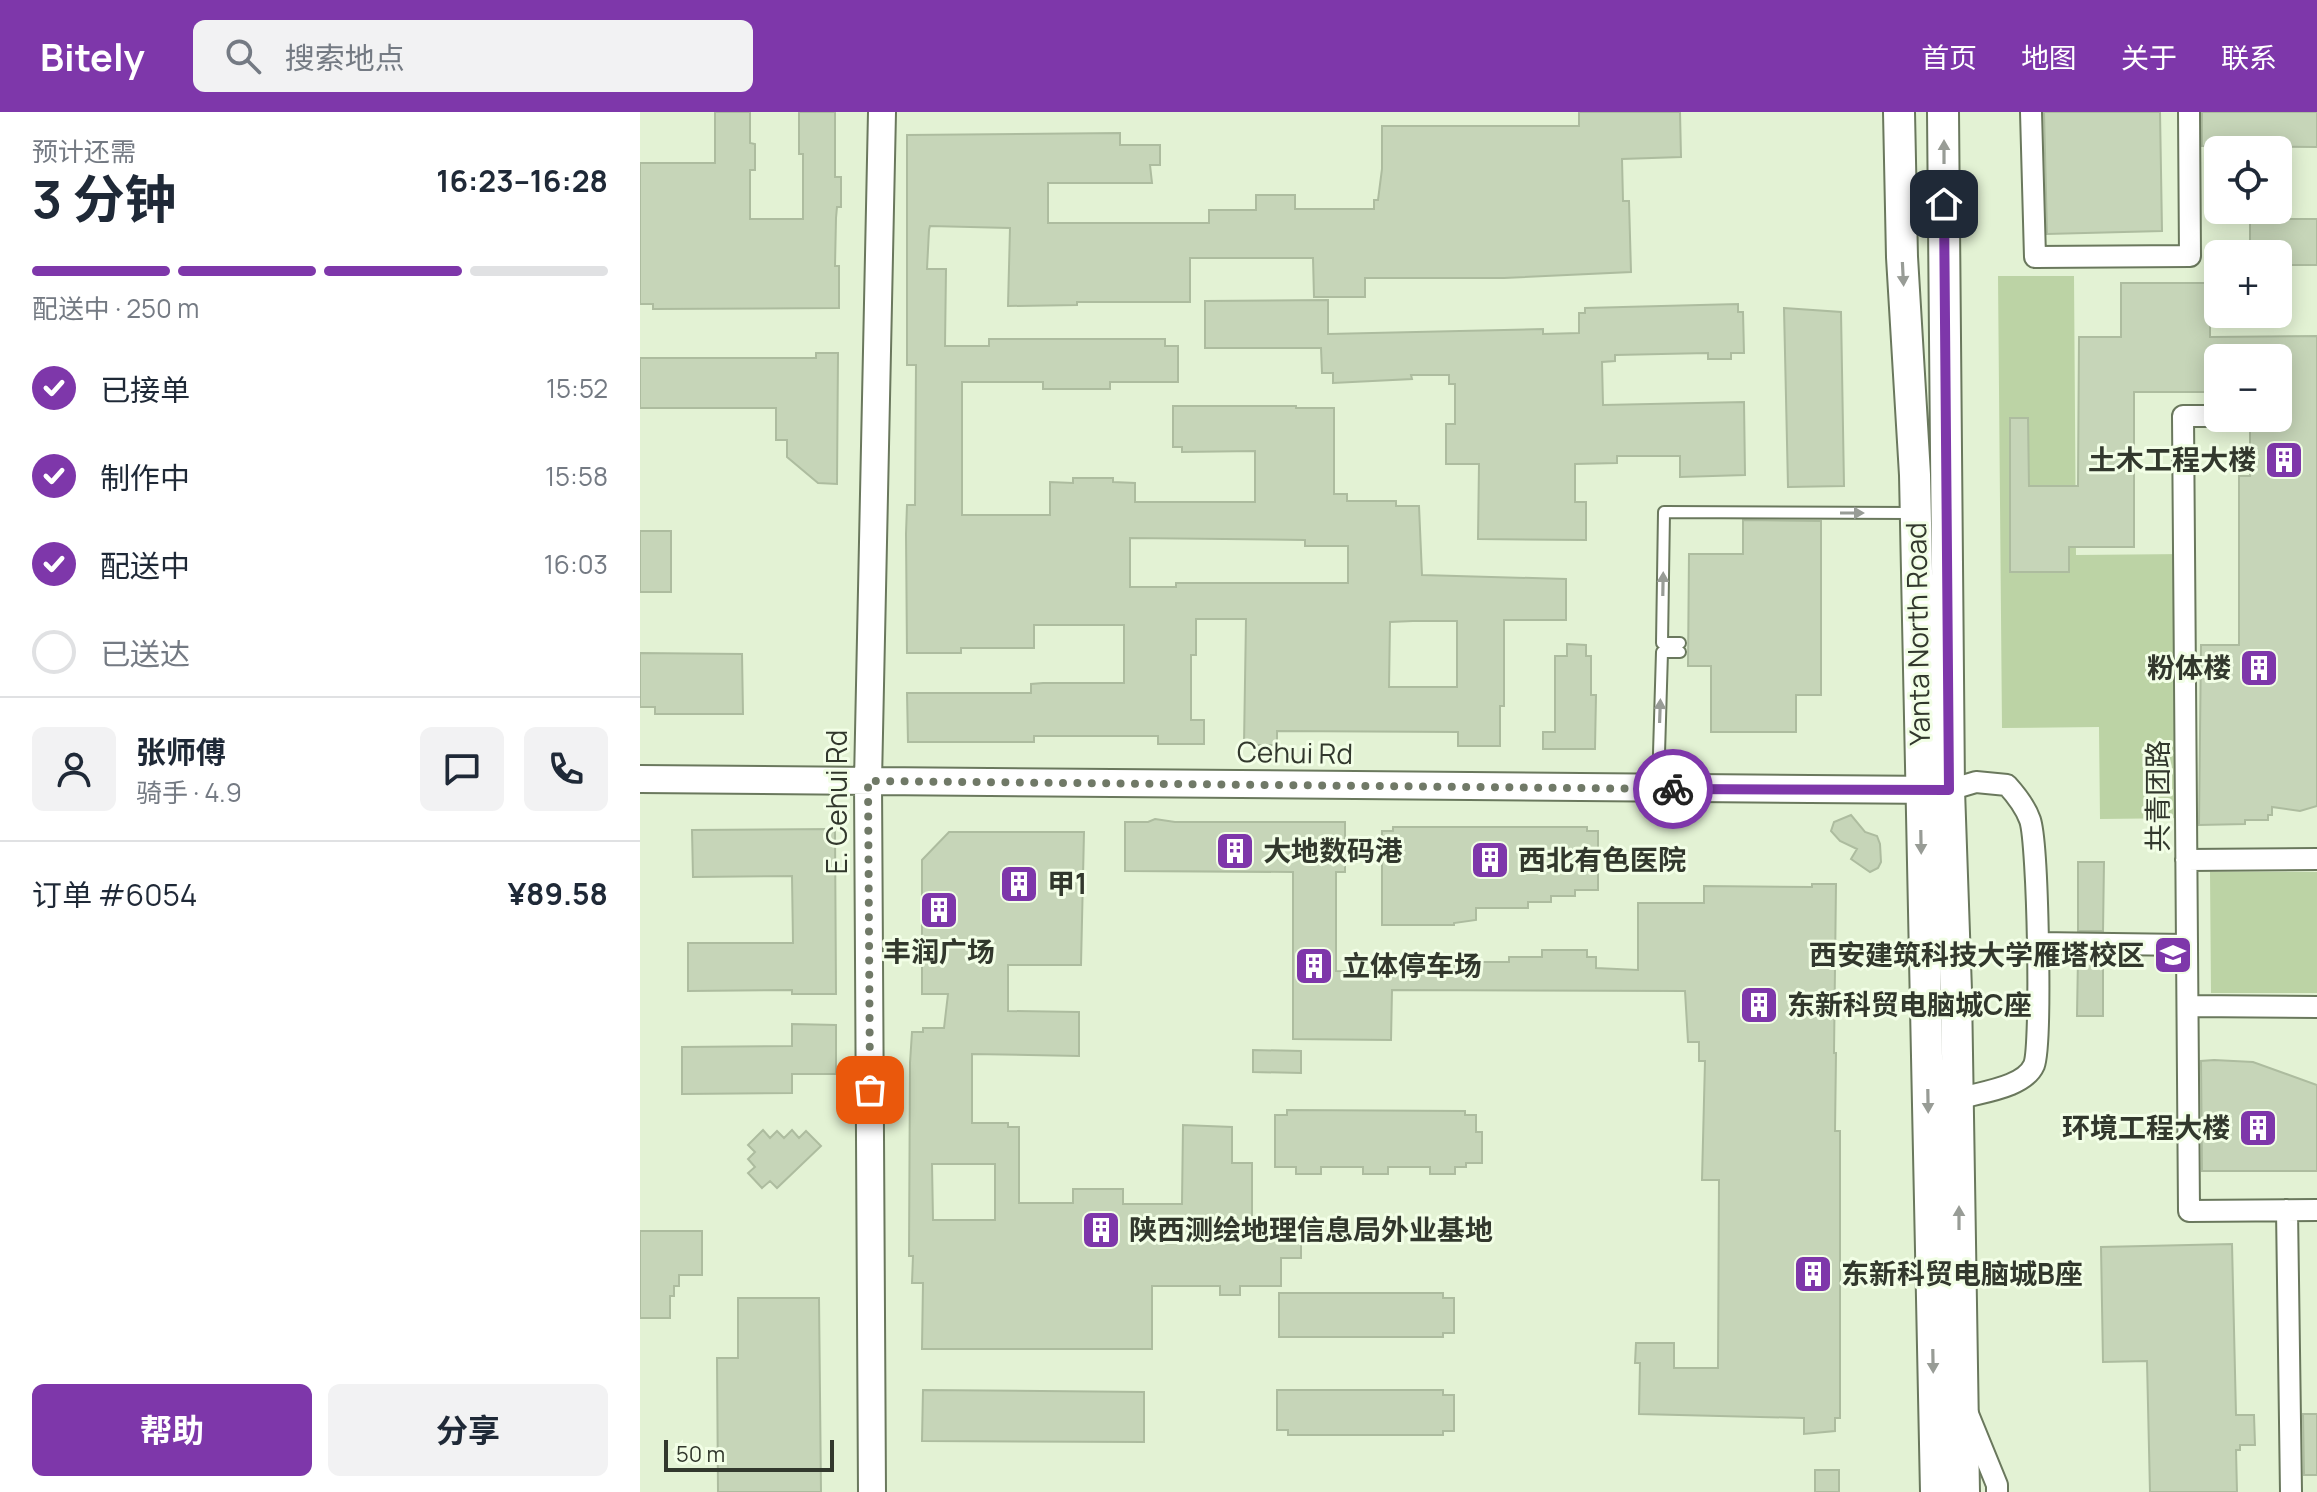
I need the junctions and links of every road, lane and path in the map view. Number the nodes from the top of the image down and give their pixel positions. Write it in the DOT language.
graph roads {
  1 [pos="882,112"];
  2 [pos="1899,112"];
  3 [pos="1943,112"];
  4 [pos="2031,112"];
  5 [pos="2189,112"];
  6 [pos="2204,416"];
  7 [pos="1916,513"];
  8 [pos="640,779"];
  9 [pos="868,781"];
  10 [pos="1658,789"];
  11 [pos="1935,790"];
  12 [pos="2317,859"];
  13 [pos="2186,860"];
  14 [pos="2038,943"];
  15 [pos="2187,945"];
  16 [pos="2188,1006"];
  17 [pos="2317,1007"];
  18 [pos="1958,1099"];
  19 [pos="2287,1210"];
  20 [pos="2317,1210"];
  21 [pos="1961,1396"];
  22 [pos="872,1492"];
  23 [pos="1936,1492"];
  24 [pos="1964,1492"];
  25 [pos="1997,1492"];
  26 [pos="2291,1492"];
  1 -- 9 [label="street, E. Cehui Rd"];
  2 -- 7 [label="main road, Yanta North Road, one-way"];
  11 -- 3 [label="main road, Yanta North Road, one-way"];
  4 -- 5 [label="street"];
  6 -- 13 [label="street, 共青团路"];
  10 -- 7 [label="lane, one-way"];
  7 -- 11 [label="main road, Yanta North Road"];
  8 -- 9 [label="street, Cehui Rd"];
  9 -- 10 [label="street, Cehui Rd"];
  9 -- 22 [label="street, E. Cehui Rd"];
  10 -- 11 [label="street, Cehui Rd"];
  11 -- 14 [label="street"];
  11 -- 18 [label="main road, Yanta North Road"];
  11 -- 23 [label="main road, Yanta North Road, one-way"];
  12 -- 13 [label="street"];
  13 -- 15 [label="street, 共青团路"];
  14 -- 15 [label="street"];
  14 -- 18 [label="street"];
  15 -- 16 [label="street, 共青团路"];
  16 -- 17 [label="street"];
  16 -- 19 [label="street, 共青团路"];
  21 -- 18 [label="main road, Yanta North Road, one-way"];
  19 -- 20 [label="street"];
  19 -- 26 [label="street"];
  21 -- 24 [label="main road, Yanta North Road"];
  21 -- 25 [label="street"];
}
